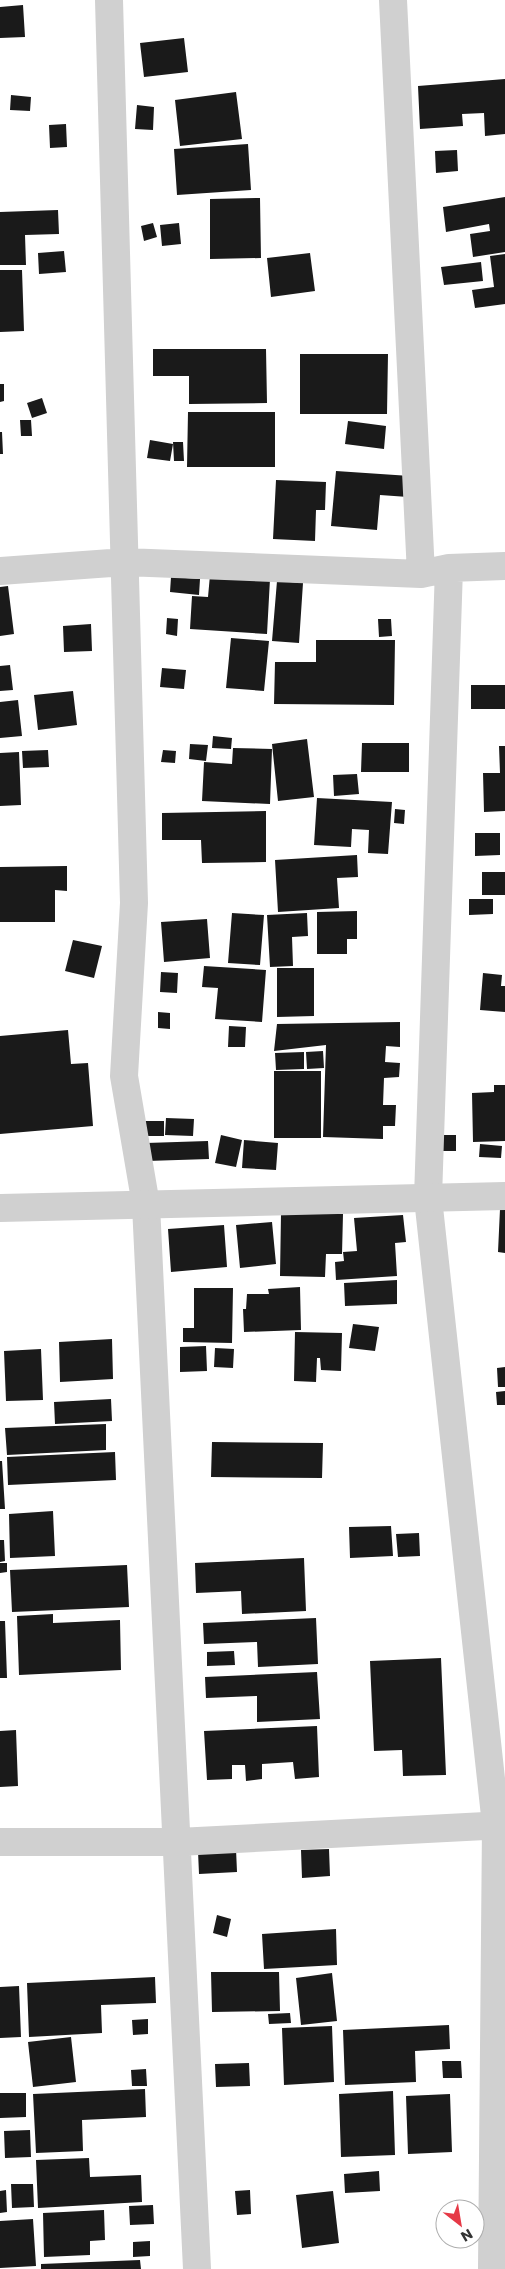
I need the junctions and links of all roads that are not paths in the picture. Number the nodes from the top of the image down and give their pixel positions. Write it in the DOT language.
graph roads {
  1 [pos="109,0"];
  2 [pos="393,0"];
  3 [pos="125,562"];
  4 [pos="505,566"];
  5 [pos="449,568"];
  6 [pos="0,571"];
  7 [pos="421,574"];
  8 [pos="505,1196"];
  9 [pos="428,1198"];
  10 [pos="146,1205"];
  11 [pos="0,1208"];
  12 [pos="500,1825"];
  13 [pos="0,1842"];
  14 [pos="178,1842"];
  15 [pos="197,2269"];
  16 [pos="492,2269"];
  1 -- 3 [label="street"];
  2 -- 7 [label="street"];
  3 -- 6 [label="street"];
  3 -- 7 [label="street"];
  3 -- 10 [label="street"];
  4 -- 5 [label="street"];
  5 -- 7 [label="street"];
  5 -- 9 [label="street"];
  8 -- 9 [label="street"];
  9 -- 10 [label="street"];
  9 -- 12 [label="street"];
  10 -- 11 [label="street"];
  10 -- 14 [label="street"];
  12 -- 14 [label="street"];
  12 -- 16 [label="street"];
  13 -- 14 [label="street"];
  14 -- 15 [label="street"];
}
